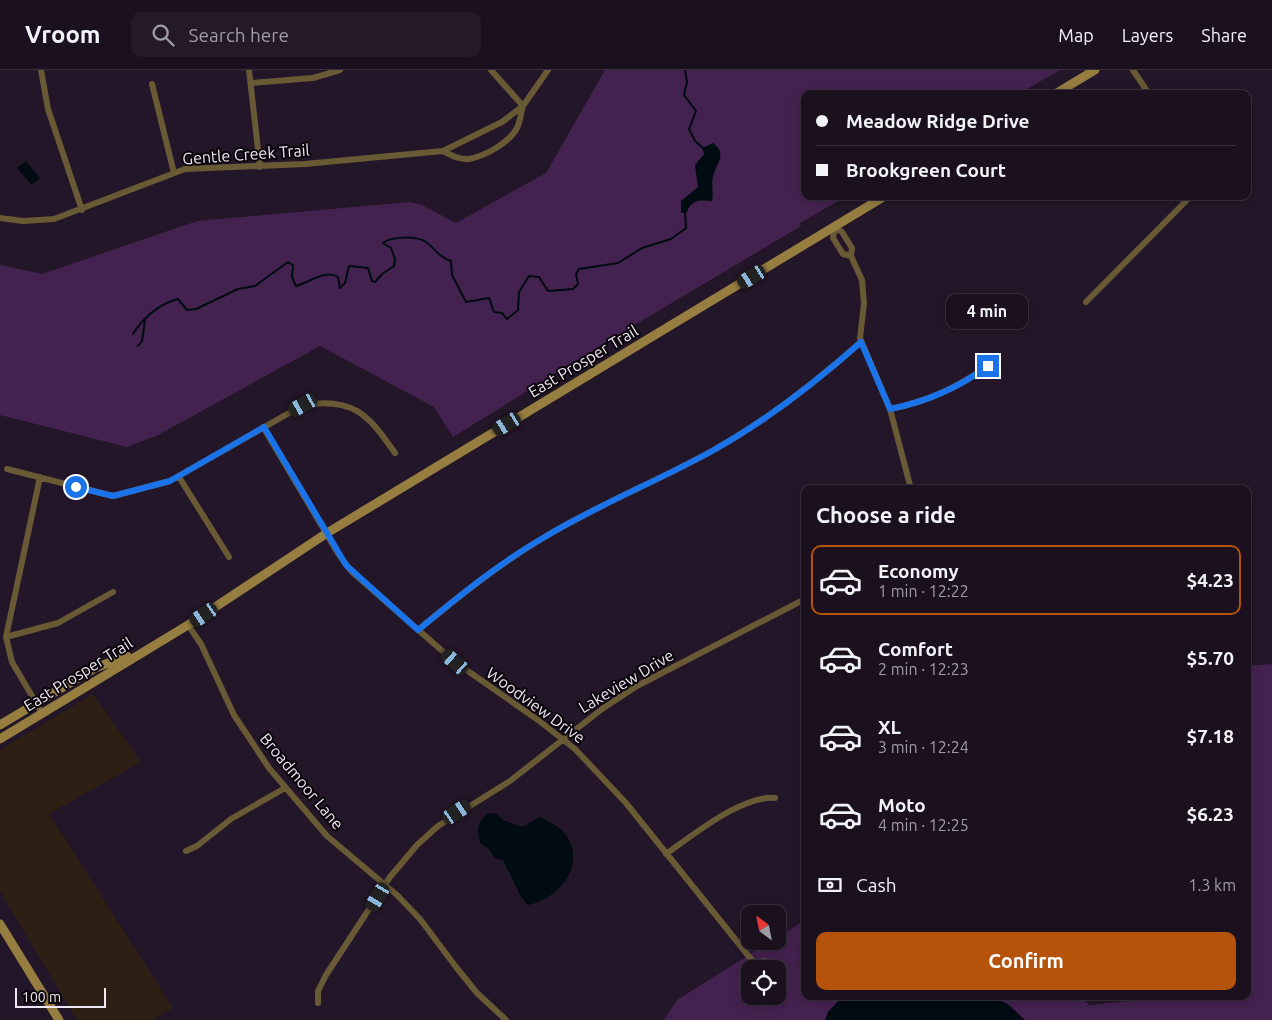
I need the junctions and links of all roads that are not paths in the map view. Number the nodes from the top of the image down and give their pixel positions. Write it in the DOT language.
graph roads {
  1 [pos="41,70"];
  2 [pos="250,70"];
  3 [pos="340,70"];
  4 [pos="491,70"];
  5 [pos="548,70"];
  6 [pos="1095,70"];
  7 [pos="1133,70"];
  8 [pos="252,83"];
  9 [pos="152,84"];
  10 [pos="1062,90"];
  11 [pos="1146,90"];
  12 [pos="523,106"];
  13 [pos="443,151"];
  14 [pos="260,167"];
  15 [pos="174,173"];
  16 [pos="879,200"];
  17 [pos="1187,200"];
  18 [pos="82,210"];
  19 [pos="0,218"];
  20 [pos="835,228"];
  21 [pos="851,256"];
  22 [pos="1086,302"];
  23 [pos="861,342"];
  24 [pos="988,366"];
  25 [pos="890,409"];
  26 [pos="264,427"];
  27 [pos="395,452"];
  28 [pos="7,469"];
  29 [pos="40,477"];
  30 [pos="179,477"];
  31 [pos="910,485"];
  32 [pos="326,533"];
  33 [pos="229,557"];
  34 [pos="113,592"];
  35 [pos="801,601"];
  36 [pos="188,625"];
  37 [pos="418,630"];
  38 [pos="6,637"];
  39 [pos="146,650"];
  40 [pos="36,703"];
  41 [pos="42,713"];
  42 [pos="0,725"];
  43 [pos="562,738"];
  44 [pos="0,739"];
  45 [pos="285,788"];
  46 [pos="775,798"];
  47 [pos="186,851"];
  48 [pos="666,854"];
  49 [pos="385,885"];
  50 [pos="0,924"];
  51 [pos="746,960"];
  52 [pos="318,1003"];
  53 [pos="59,1020"];
  54 [pos="506,1020"];
  1 -- 18 [label="street"];
  2 -- 8 [label="street"];
  3 -- 8 [label="street"];
  4 -- 12 [label="street"];
  5 -- 12 [label="street, Gentle Creek Trail"];
  6 -- 10 [label="main road"];
  7 -- 11 [label="street"];
  8 -- 14 [label="street"];
  9 -- 15 [label="street"];
  12 -- 13 [label="street, Gentle Creek Trail"];
  12 -- 13 [label="street, Gentle Creek Trail"];
  13 -- 14 [label="street, Gentle Creek Trail"];
  14 -- 15 [label="street, Gentle Creek Trail"];
  15 -- 18 [label="street, Gentle Creek Trail"];
  16 -- 20 [label="main road, East Prosper Trail"];
  17 -- 22 [label="street"];
  18 -- 19 [label="street, Gentle Creek Trail"];
  20 -- 21 [label="street"];
  20 -- 21 [label="street"];
  20 -- 32 [label="main road, East Prosper Trail"];
  21 -- 23 [label="street"];
  23 -- 25 [label="street"];
  23 -- 37 [label="street"];
  24 -- 25 [label="street"];
  25 -- 31 [label="street"];
  26 -- 27 [label="street"];
  26 -- 30 [label="street"];
  26 -- 32 [label="street, Woodview Drive"];
  28 -- 29 [label="street"];
  29 -- 30 [label="street"];
  29 -- 38 [label="street"];
  30 -- 33 [label="street"];
  32 -- 36 [label="main road, East Prosper Trail"];
  32 -- 37 [label="street, Woodview Drive"];
  34 -- 38 [label="street"];
  35 -- 43 [label="street, Lakeview Drive"];
  36 -- 39 [label="main road, East Prosper Trail"];
  36 -- 45 [label="street, Broadmoor Lane"];
  37 -- 43 [label="street, Woodview Drive"];
  38 -- 40 [label="street"];
  39 -- 40 [label="main road, East Prosper Trail"];
  39 -- 41 [label="main road, East Prosper Trail"];
  40 -- 41 [label="street"];
  40 -- 42 [label="main road, East Prosper Trail"];
  41 -- 44 [label="main road, East Prosper Trail"];
  43 -- 48 [label="street, Woodview Drive"];
  43 -- 49 [label="street, Lakeview Drive"];
  45 -- 47 [label="street"];
  45 -- 49 [label="street, Broadmoor Lane"];
  46 -- 48 [label="street"];
  48 -- 51 [label="street, Woodview Drive"];
  49 -- 52 [label="street, Lakeview Drive"];
  49 -- 54 [label="street, Broadmoor Lane"];
  50 -- 53 [label="main road"];
}
